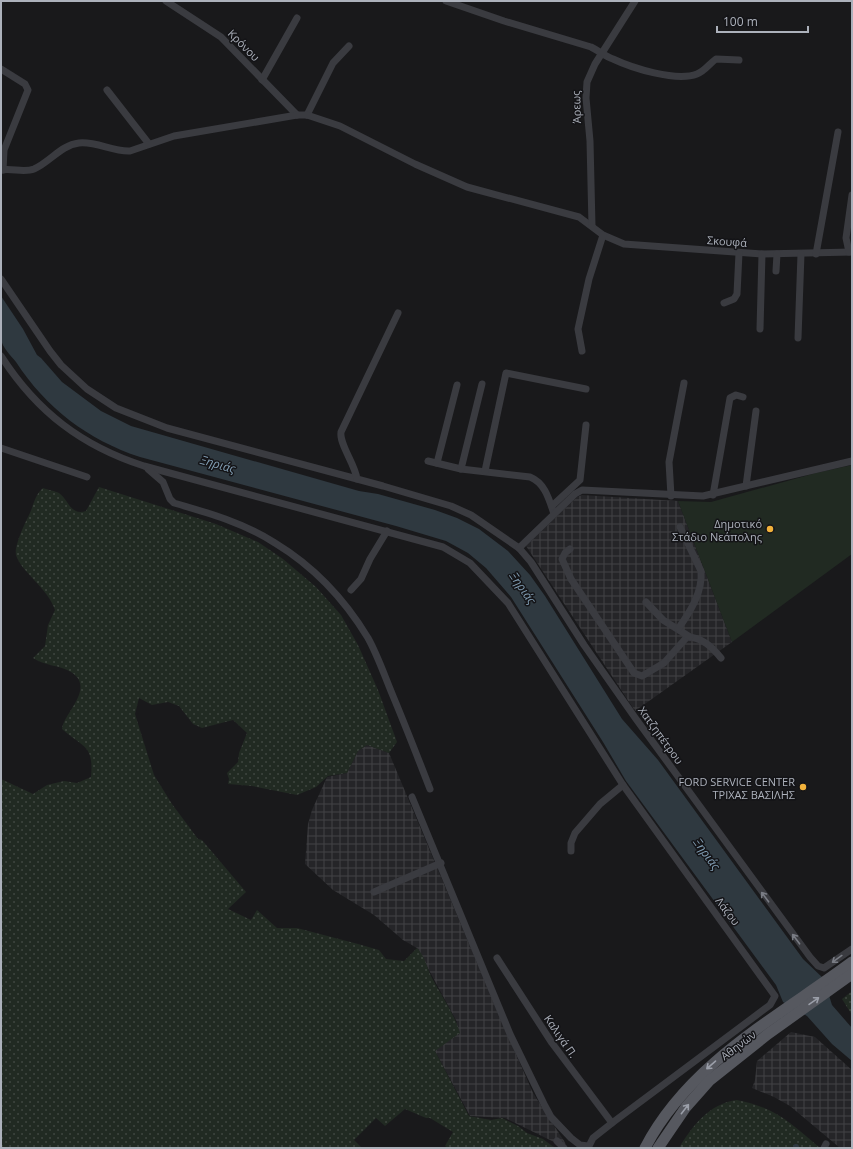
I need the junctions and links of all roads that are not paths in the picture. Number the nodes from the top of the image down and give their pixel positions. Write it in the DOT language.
graph roads {
  1 [pos="166,1"];
  2 [pos="446,1"];
  3 [pos="635,1"];
  4 [pos="297,18"];
  5 [pos="349,46"];
  6 [pos="601,54"];
  7 [pos="739,60"];
  8 [pos="1,69"];
  9 [pos="262,80"];
  10 [pos="108,90"];
  11 [pos="297,115"];
  12 [pos="306,116"];
  13 [pos="838,132"];
  14 [pos="150,144"];
  15 [pos="2,170"];
  16 [pos="852,194"];
  17 [pos="592,226"];
  18 [pos="602,235"];
  19 [pos="851,252"];
  20 [pos="739,253"];
  21 [pos="762,254"];
  22 [pos="776,254"];
  23 [pos="801,254"];
  24 [pos="816,254"];
  25 [pos="776,271"];
  26 [pos="1,280"];
  27 [pos="724,303"];
  28 [pos="398,313"];
  29 [pos="760,329"];
  30 [pos="798,338"];
  31 [pos="582,351"];
  32 [pos="1,356"];
  33 [pos="684,383"];
  34 [pos="482,384"];
  35 [pos="457,385"];
  36 [pos="586,389"];
  37 [pos="743,397"];
  38 [pos="756,411"];
  39 [pos="586,425"];
  40 [pos="1,448"];
  41 [pos="428,461"];
  42 [pos="852,461"];
  43 [pos="437,462"];
  44 [pos="144,466"];
  45 [pos="461,469"];
  46 [pos="485,471"];
  47 [pos="87,477"];
  48 [pos="357,479"];
  49 [pos="746,486"];
  50 [pos="713,495"];
  51 [pos="671,496"];
  52 [pos="552,506"];
  53 [pos="554,514"];
  54 [pos="680,527"];
  55 [pos="388,531"];
  56 [pos="519,548"];
  57 [pos="570,549"];
  58 [pos="351,590"];
  59 [pos="646,602"];
  60 [pos="678,630"];
  61 [pos="690,637"];
  62 [pos="721,658"];
  63 [pos="623,785"];
  64 [pos="430,789"];
  65 [pos="412,796"];
  66 [pos="571,851"];
  67 [pos="441,863"];
  68 [pos="374,892"];
  69 [pos="852,949"];
  70 [pos="497,958"];
  71 [pos="852,962"];
  72 [pos="852,974"];
  73 [pos="832,983"];
  74 [pos="772,1003"];
  75 [pos="790,1012"];
  76 [pos="612,1124"];
  77 [pos="557,1140"];
  78 [pos="588,1147"];
  79 [pos="564,1148"];
  80 [pos="645,1148"];
  81 [pos="658,1148"];
  1 -- 9 [label="street, Κρόνου"];
  2 -- 6 [label="street"];
  3 -- 6 [label="street, Άρεως"];
  4 -- 9 [label="street"];
  5 -- 12 [label="street"];
  6 -- 7 [label="street"];
  6 -- 17 [label="street, Άρεως"];
  8 -- 15 [label="street"];
  9 -- 11 [label="street, Κρόνου"];
  10 -- 14 [label="street"];
  11 -- 12 [label="street, Σκουφά"];
  11 -- 14 [label="street, Σκουφά"];
  12 -- 17 [label="street, Σκουφά"];
  13 -- 24 [label="street"];
  14 -- 15 [label="street, Σκουφά"];
  16 -- 19 [label="street"];
  17 -- 18 [label="street, Σκουφά"];
  18 -- 20 [label="street, Σκουφά"];
  18 -- 31 [label="street"];
  19 -- 24 [label="street, Σκουφά"];
  20 -- 21 [label="street, Σκουφά"];
  20 -- 27 [label="street"];
  21 -- 22 [label="street, Σκουφά"];
  21 -- 29 [label="street"];
  22 -- 23 [label="street, Σκουφά"];
  22 -- 25 [label="street"];
  23 -- 24 [label="street, Σκουφά"];
  23 -- 30 [label="street"];
  26 -- 48 [label="street, Χατζηπέτρου"];
  28 -- 48 [label="street"];
  32 -- 44 [label="street"];
  33 -- 51 [label="street"];
  34 -- 45 [label="street"];
  35 -- 43 [label="street"];
  36 -- 46 [label="street"];
  37 -- 50 [label="street"];
  38 -- 49 [label="street"];
  39 -- 52 [label="street"];
  40 -- 47 [label="street"];
  41 -- 43 [label="street"];
  42 -- 49 [label="street"];
  43 -- 45 [label="street"];
  44 -- 55 [label="street, Λάζου"];
  44 -- 64 [label="street"];
  45 -- 46 [label="street"];
  46 -- 52 [label="street"];
  48 -- 56 [label="street, Χατζηπέτρου"];
  49 -- 50 [label="street"];
  50 -- 51 [label="street"];
  51 -- 53 [label="street"];
  52 -- 53 [label="street"];
  53 -- 56 [label="street"];
  54 -- 60 [label="street"];
  55 -- 58 [label="street"];
  55 -- 63 [label="street, Λάζου"];
  69 -- 56 [label="street, Χατζηπέτρου, one-way"];
  57 -- 61 [label="street"];
  59 -- 60 [label="street"];
  60 -- 61 [label="street"];
  61 -- 62 [label="street"];
  63 -- 66 [label="street"];
  63 -- 74 [label="street, Λάζου"];
  65 -- 67 [label="street"];
  67 -- 68 [label="street"];
  67 -- 78 [label="street"];
  70 -- 76 [label="street, Καλιγά Π."];
  71 -- 73 [label="main road, Αθηνών"];
  72 -- 73 [label="main road, Αθηνών"];
  73 -- 75 [label="main road, Αθηνών"];
  74 -- 76 [label="street, Αθηνών"];
  75 -- 80 [label="main road, Αθηνών, one-way"];
  81 -- 75 [label="main road, Αθηνών, one-way"];
  76 -- 78 [label="street, Αθηνών"];
  77 -- 79 [label="street"];
}
